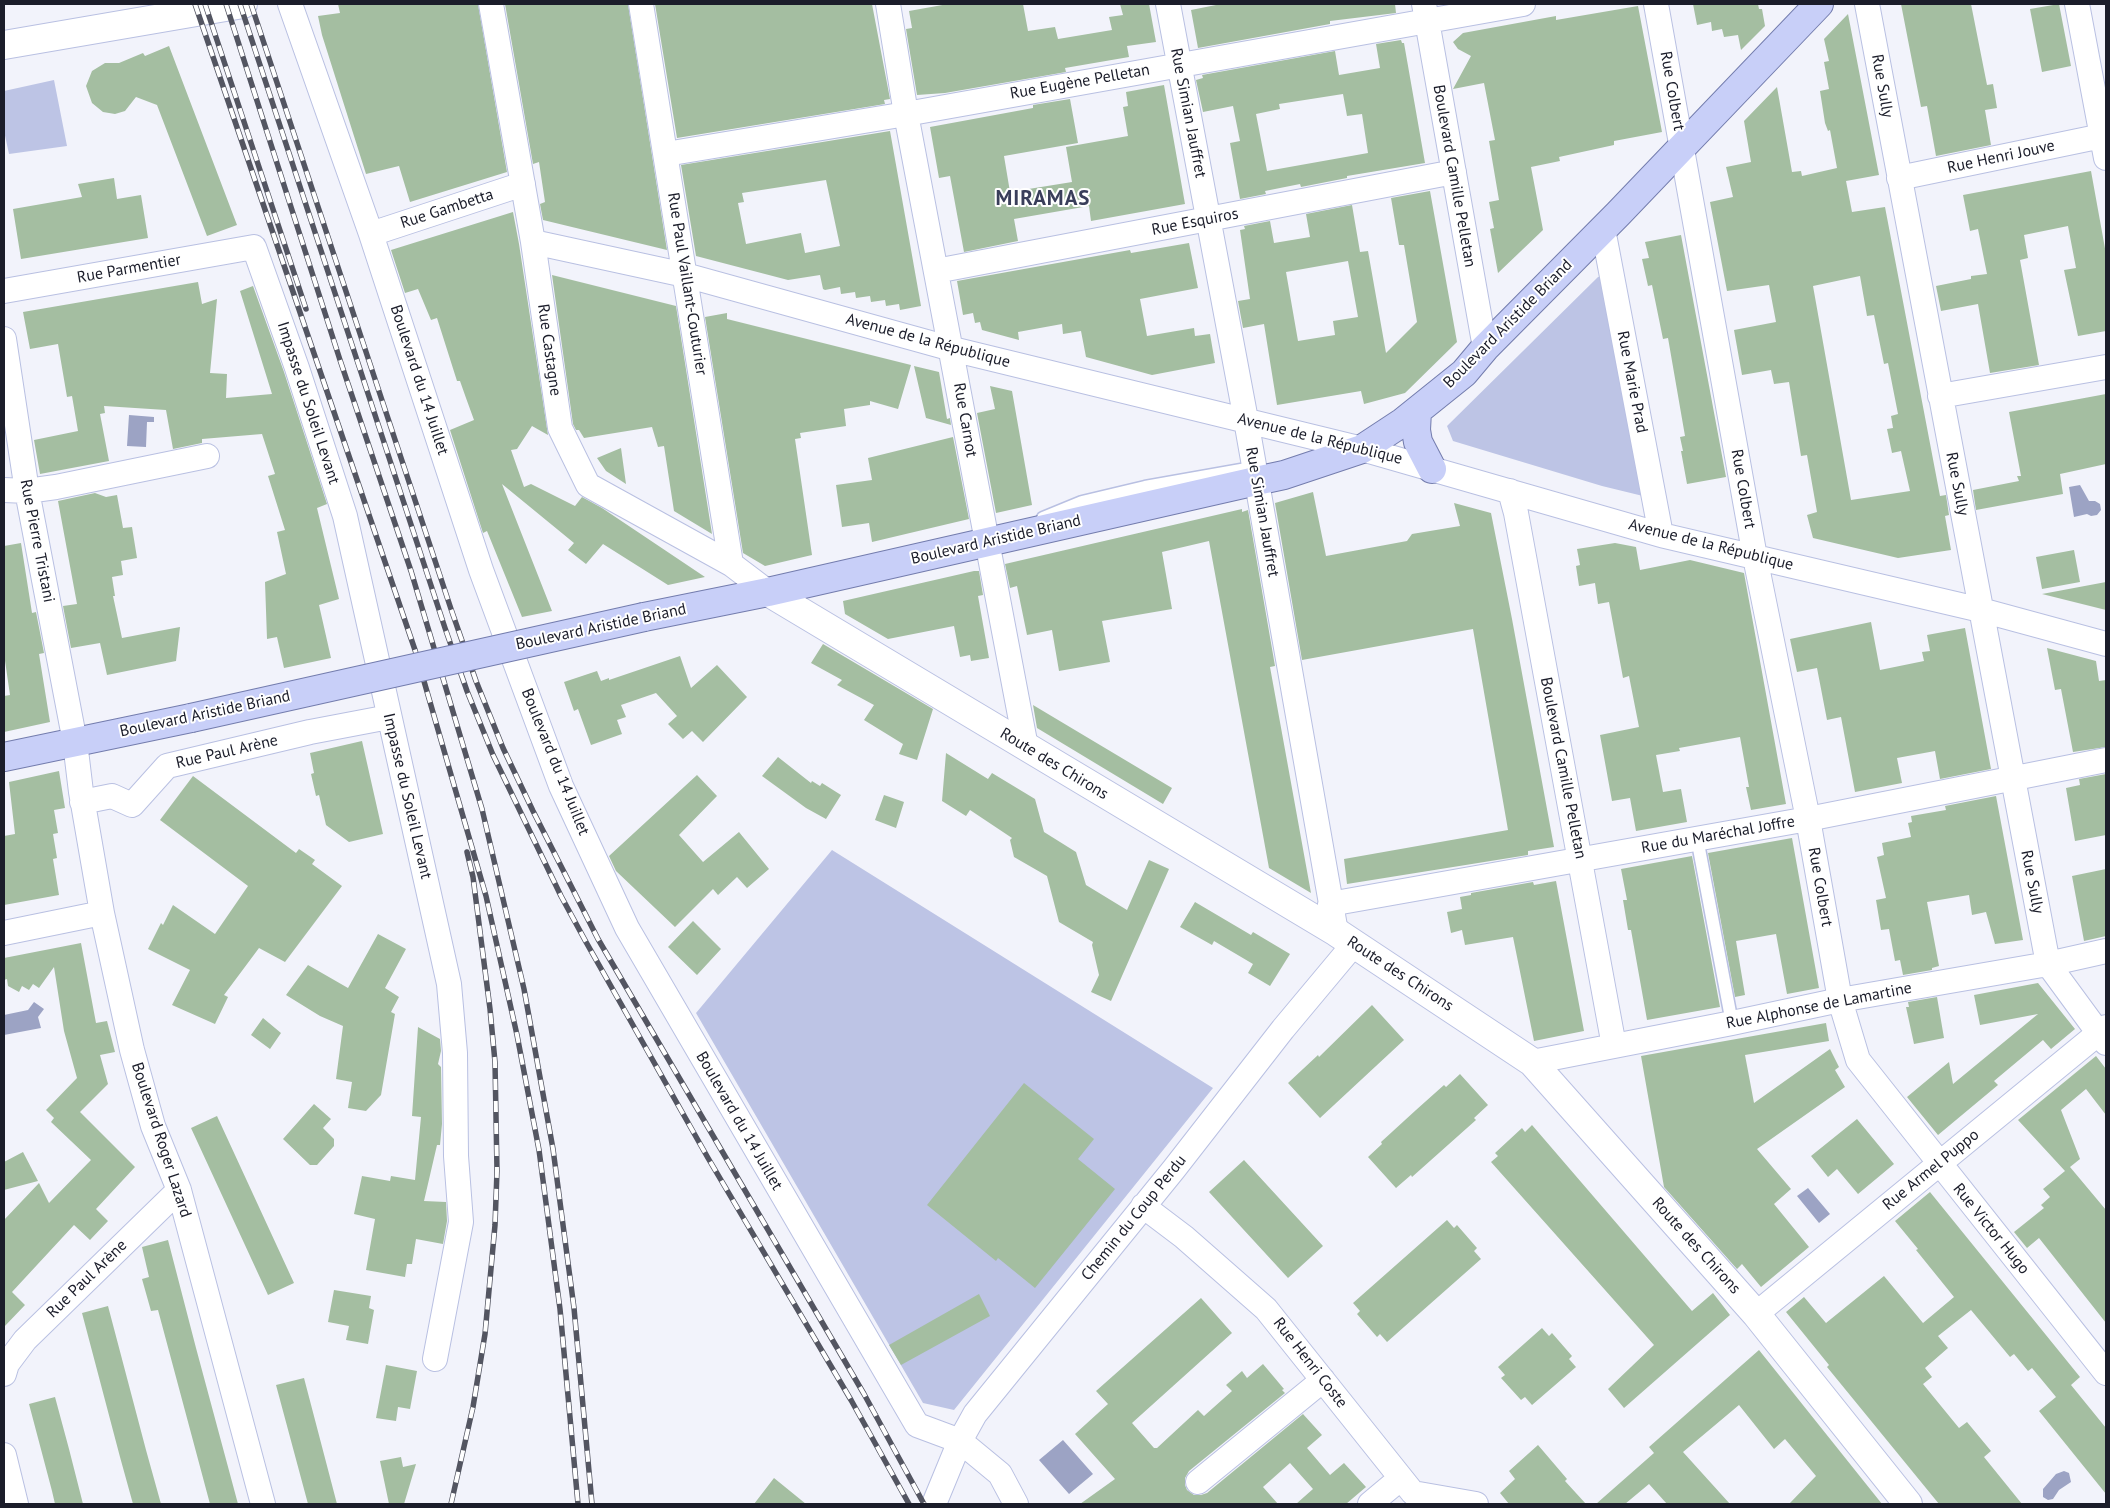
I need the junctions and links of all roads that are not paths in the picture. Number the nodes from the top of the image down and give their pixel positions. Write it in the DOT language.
graph roads {
  1 [pos="243,4"];
  2 [pos="491,4"];
  3 [pos="641,4"];
  4 [pos="888,4"];
  5 [pos="1168,4"];
  6 [pos="1524,4"];
  7 [pos="1656,4"];
  8 [pos="1818,4"];
  9 [pos="1867,4"];
  10 [pos="2077,4"];
  11 [pos="292,10"];
  12 [pos="1425,12"];
  13 [pos="4,45"];
  14 [pos="1179,65"];
  15 [pos="906,114"];
  16 [pos="1682,147"];
  17 [pos="2104,147"];
  18 [pos="666,154"];
  19 [pos="1454,172"];
  20 [pos="1899,178"];
  21 [pos="523,184"];
  22 [pos="1208,220"];
  23 [pos="1603,229"];
  24 [pos="371,234"];
  25 [pos="533,242"];
  26 [pos="254,247"];
  27 [pos="936,271"];
  28 [pos="685,274"];
  29 [pos="4,291"];
  30 [pos="4,339"];
  31 [pos="1485,348"];
  32 [pos="952,349"];
  33 [pos="2106,367"];
  34 [pos="1940,396"];
  35 [pos="1417,411"];
  36 [pos="1246,420"];
  37 [pos="1362,448"];
  38 [pos="207,456"];
  39 [pos="1432,469"];
  40 [pos="1255,475"];
  41 [pos="4,490"];
  42 [pos="27,491"];
  43 [pos="1510,491"];
  44 [pos="1661,534"];
  45 [pos="988,541"];
  46 [pos="1755,557"];
  47 [pos="731,564"];
  48 [pos="768,592"];
  49 [pos="1981,610"];
  50 [pos="2106,644"];
  51 [pos="389,717"];
  52 [pos="75,742"];
  53 [pos="1026,747"];
  54 [pos="4,757"];
  55 [pos="2106,760"];
  56 [pos="2012,778"];
  57 [pos="82,802"];
  58 [pos="1808,819"];
  59 [pos="1697,838"];
  60 [pos="1580,859"];
  61 [pos="1330,904"];
  62 [pos="102,913"];
  63 [pos="4,933"];
  64 [pos="1345,938"];
  65 [pos="2106,951"];
  66 [pos="2048,964"];
  67 [pos="1840,1000"];
  68 [pos="1732,1024"];
  69 [pos="2104,1034"];
  70 [pos="1614,1046"];
  71 [pos="1858,1060"];
  72 [pos="1532,1062"];
  73 [pos="1940,1164"];
  74 [pos="178,1190"];
  75 [pos="1143,1206"];
  76 [pos="1756,1314"];
  77 [pos="436,1359"];
  78 [pos="2106,1373"];
  79 [pos="4,1374"];
  80 [pos="1323,1380"];
  81 [pos="960,1441"];
  82 [pos="4,1455"];
  83 [pos="1401,1478"];
  84 [pos="1198,1482"];
  85 [pos="1902,1502"];
  86 [pos="16,1504"];
  87 [pos="263,1504"];
  88 [pos="934,1504"];
  89 [pos="1016,1504"];
  90 [pos="1370,1504"];
  91 [pos="1476,1504"];
  1 -- 13 [label="street"];
  2 -- 21 [label="street, Rue Castagne"];
  3 -- 18 [label="street, Rue Paul Vaillant-Couturier"];
  4 -- 15 [label="street, Rue Carnot"];
  5 -- 14 [label="street, Rue Simian Jauffret"];
  6 -- 12 [label="street, Rue Eugène Pelletan"];
  7 -- 16 [label="street, Rue Colbert"];
  8 -- 16 [label="main road, Boulevard Aristide Briand"];
  9 -- 20 [label="street, Rue Sully"];
  10 -- 17 [label="street"];
  11 -- 24 [label="street, Boulevard du 14 Juillet"];
  12 -- 14 [label="street, Rue Eugène Pelletan"];
  12 -- 19 [label="street, Boulevard Camille Pelletan"];
  14 -- 15 [label="street, Rue Eugène Pelletan"];
  14 -- 22 [label="street, Rue Simian Jauffret"];
  15 -- 18 [label="street, Rue Eugène Pelletan"];
  15 -- 27 [label="street, Rue Carnot"];
  16 -- 23 [label="main road, Boulevard Aristide Briand"];
  16 -- 46 [label="street, Rue Colbert"];
  17 -- 20 [label="street, Rue Henri Jouve"];
  18 -- 28 [label="street, Rue Paul Vaillant-Couturier"];
  19 -- 22 [label="street, Rue Esquiros"];
  19 -- 31 [label="street, Boulevard Camille Pelletan"];
  20 -- 34 [label="street, Rue Sully"];
  21 -- 24 [label="street, Rue Gambetta"];
  21 -- 25 [label="street, Rue Castagne"];
  22 -- 27 [label="street, Rue Esquiros"];
  22 -- 36 [label="street, Rue Simian Jauffret"];
  23 -- 31 [label="main road, Boulevard Aristide Briand"];
  23 -- 44 [label="street, Rue Marie Prad"];
  24 -- 81 [label="street, Boulevard du 14 Juillet"];
  25 -- 28 [label="street, Avenue de la République"];
  25 -- 47 [label="street, Rue Castagne"];
  26 -- 29 [label="street, Rue Parmentier"];
  26 -- 51 [label="street, Impasse du Soleil Levant"];
  27 -- 32 [label="street, Rue Carnot"];
  28 -- 32 [label="street, Avenue de la République"];
  28 -- 47 [label="street, Rue Paul Vaillant-Couturier"];
  30 -- 42 [label="street, Rue Pierre Tristani"];
  31 -- 35 [label="main road, Boulevard Aristide Briand"];
  32 -- 36 [label="street, Avenue de la République"];
  32 -- 45 [label="street, Rue Carnot"];
  33 -- 34 [label="street"];
  34 -- 49 [label="street, Rue Sully"];
  35 -- 37 [label="main road, Boulevard Aristide Briand"];
  35 -- 39 [label="main road"];
  36 -- 37 [label="street, Avenue de la République"];
  36 -- 40 [label="street, Rue Simian Jauffret"];
  37 -- 39 [label="street, Avenue de la République"];
  37 -- 40 [label="main road, Boulevard Aristide Briand"];
  38 -- 42 [label="street"];
  39 -- 43 [label="street, Avenue de la République"];
  40 -- 45 [label="main road, Boulevard Aristide Briand"];
  40 -- 61 [label="street, Rue Simian Jauffret"];
  41 -- 42 [label="street"];
  42 -- 52 [label="street, Rue Pierre Tristani"];
  43 -- 44 [label="street, Avenue de la République"];
  43 -- 60 [label="street, Boulevard Camille Pelletan"];
  44 -- 46 [label="street, Avenue de la République"];
  45 -- 48 [label="main road, Boulevard Aristide Briand"];
  45 -- 53 [label="street, Rue Carnot"];
  46 -- 49 [label="street, Avenue de la République"];
  46 -- 58 [label="street, Rue Colbert"];
  47 -- 48 [label="street, Rue Castagne"];
  48 -- 52 [label="main road, Boulevard Aristide Briand, bridge"];
  48 -- 53 [label="street, Route des Chirons"];
  49 -- 50 [label="street, Avenue de la République"];
  49 -- 56 [label="street, Rue Sully"];
  51 -- 57 [label="street, Rue Paul Arène"];
  51 -- 77 [label="street, Impasse du Soleil Levant"];
  52 -- 54 [label="main road, Boulevard Aristide Briand"];
  52 -- 57 [label="street, Boulevard Roger Lazard"];
  53 -- 64 [label="street, Route des Chirons"];
  55 -- 56 [label="street, Rue du Maréchal Joffre"];
  56 -- 58 [label="street, Rue du Maréchal Joffre"];
  56 -- 66 [label="street, Rue Sully"];
  57 -- 62 [label="street, Boulevard Roger Lazard"];
  58 -- 59 [label="street, Rue du Maréchal Joffre"];
  58 -- 67 [label="street, Rue Colbert"];
  59 -- 60 [label="street, Rue du Maréchal Joffre"];
  59 -- 68 [label="lane"];
  60 -- 61 [label="street, Rue du Maréchal Joffre"];
  60 -- 70 [label="street, Boulevard Camille Pelletan"];
  61 -- 64 [label="street, Rue Simian Jauffret"];
  62 -- 63 [label="street"];
  62 -- 74 [label="street, Boulevard Roger Lazard"];
  64 -- 72 [label="street, Route des Chirons"];
  64 -- 75 [label="street, Chemin du Coup Perdu"];
  65 -- 66 [label="street, Rue Alphonse de Lamartine"];
  66 -- 67 [label="street, Rue Alphonse de Lamartine"];
  66 -- 69 [label="street"];
  67 -- 68 [label="street, Rue Alphonse de Lamartine"];
  67 -- 71 [label="street, Rue Colbert"];
  68 -- 70 [label="street, Rue Alphonse de Lamartine"];
  69 -- 73 [label="street, Rue Armel Puppo"];
  70 -- 72 [label="street, Rue Alphonse de Lamartine"];
  71 -- 73 [label="street, Rue Victor Hugo"];
  72 -- 76 [label="street, Route des Chirons"];
  73 -- 76 [label="street, Rue Armel Puppo"];
  73 -- 78 [label="street, Rue Victor Hugo"];
  74 -- 79 [label="street, Rue Paul Arène"];
  74 -- 87 [label="street, Boulevard Roger Lazard"];
  75 -- 80 [label="street, Rue Henri Coste"];
  75 -- 81 [label="street, Chemin du Coup Perdu"];
  76 -- 85 [label="street, Route des Chirons"];
  80 -- 83 [label="street, Rue Henri Coste"];
  80 -- 84 [label="street"];
  81 -- 88 [label="street, Chemin du Coup Perdu"];
  81 -- 89 [label="street, Boulevard du 14 Juillet"];
  82 -- 86 [label="street"];
  83 -- 90 [label="street"];
  83 -- 91 [label="street, Rue Henri Coste"];
}
